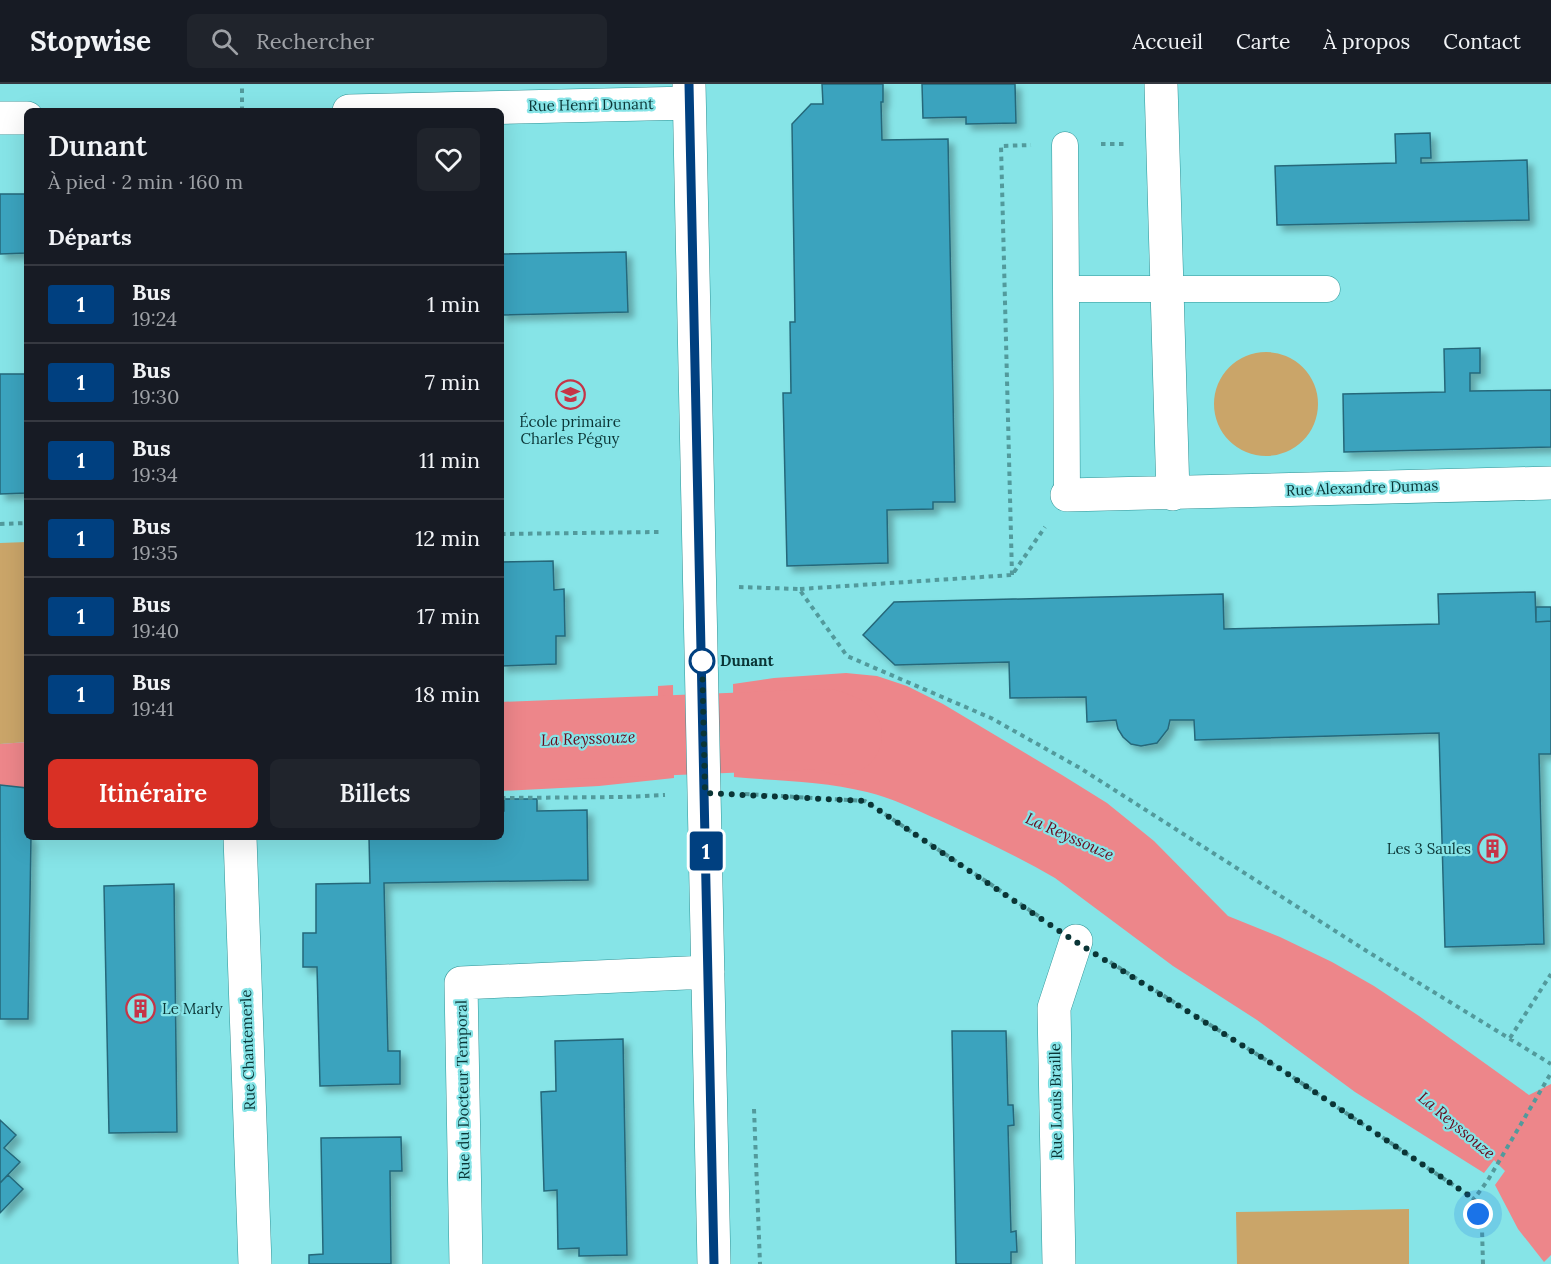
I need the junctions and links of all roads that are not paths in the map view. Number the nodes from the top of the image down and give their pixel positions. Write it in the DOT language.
graph roads {
  1 [pos="1161,84"];
  2 [pos="689,94"];
  3 [pos="409,108"];
  4 [pos="0,118"];
  5 [pos="24,118"];
  6 [pos="1065,145"];
  7 [pos="1167,288"];
  8 [pos="1066,289"];
  9 [pos="1327,289"];
  10 [pos="1551,483"];
  11 [pos="1173,494"];
  12 [pos="1067,495"];
  13 [pos="240,840"];
  14 [pos="1076,942"];
  15 [pos="708,972"];
  16 [pos="255,1264"];
  17 [pos="466,1264"];
  18 [pos="714,1264"];
  19 [pos="1059,1264"];
  1 -- 7 [label="street"];
  2 -- 3 [label="street, Rue Henri Dunant"];
  2 -- 15 [label="street"];
  4 -- 5 [label="street"];
  6 -- 8 [label="lane"];
  7 -- 8 [label="lane"];
  7 -- 9 [label="lane"];
  7 -- 11 [label="street"];
  8 -- 12 [label="lane"];
  10 -- 11 [label="street, Rue Alexandre Dumas"];
  11 -- 12 [label="street, Rue Alexandre Dumas"];
  13 -- 16 [label="street, Rue Chantemerle"];
  14 -- 19 [label="street, Rue Louis Braille"];
  15 -- 17 [label="street, Rue du Docteur Temporal"];
  15 -- 18 [label="street"];
}
